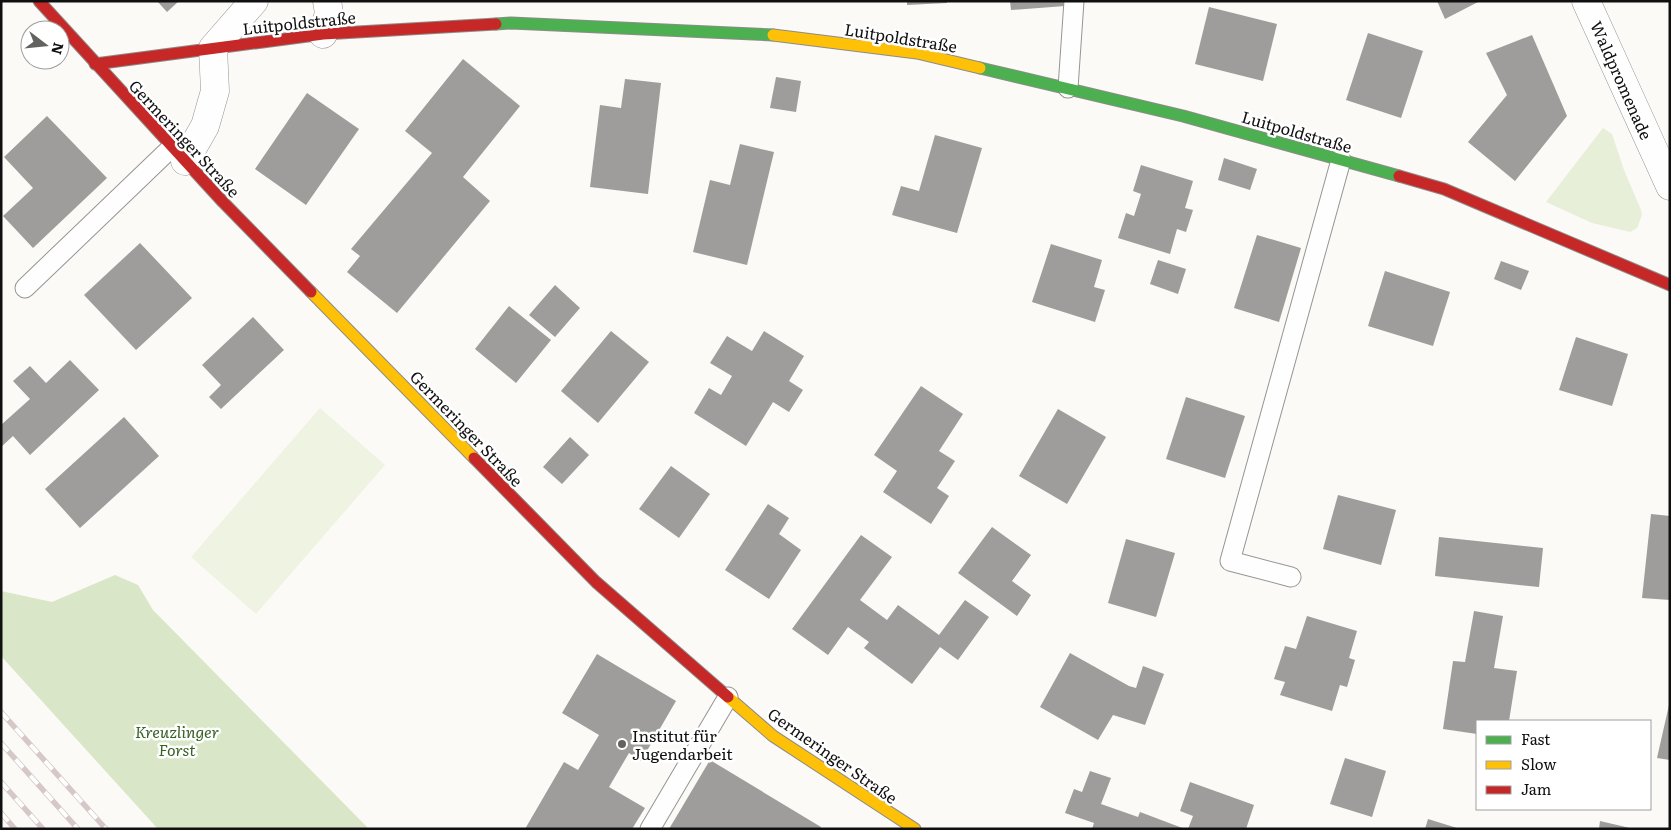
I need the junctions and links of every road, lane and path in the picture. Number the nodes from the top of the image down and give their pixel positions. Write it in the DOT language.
graph roads {
  1 [pos="39,1"];
  2 [pos="254,1"];
  3 [pos="327,1"];
  4 [pos="1074,1"];
  5 [pos="1586,1"];
  6 [pos="323,34"];
  7 [pos="213,48"];
  8 [pos="95,64"];
  9 [pos="1068,88"];
  10 [pos="178,154"];
  11 [pos="1341,160"];
  12 [pos="1670,186"];
  13 [pos="1670,285"];
  14 [pos="25,288"];
  15 [pos="1291,577"];
  16 [pos="728,697"];
  17 [pos="893,823"];
  18 [pos="650,829"];
  19 [pos="915,829"];
  1 -- 8 [label="street, Germeringer Straße"];
  2 -- 7 [label="street"];
  3 -- 6 [label="street"];
  4 -- 9 [label="lane"];
  5 -- 12 [label="street, Waldpromenade"];
  6 -- 7 [label="street, Luitpoldstraße"];
  6 -- 9 [label="street, Luitpoldstraße"];
  7 -- 8 [label="street, Luitpoldstraße"];
  7 -- 10 [label="street"];
  8 -- 10 [label="street, Germeringer Straße"];
  9 -- 11 [label="street, Luitpoldstraße"];
  10 -- 14 [label="lane"];
  10 -- 16 [label="street, Germeringer Straße"];
  11 -- 13 [label="street, Luitpoldstraße"];
  11 -- 15 [label="lane"];
  16 -- 17 [label="street, Germeringer Straße"];
  16 -- 18 [label="lane"];
  17 -- 19 [label="street, Germeringer Straße"];
}
